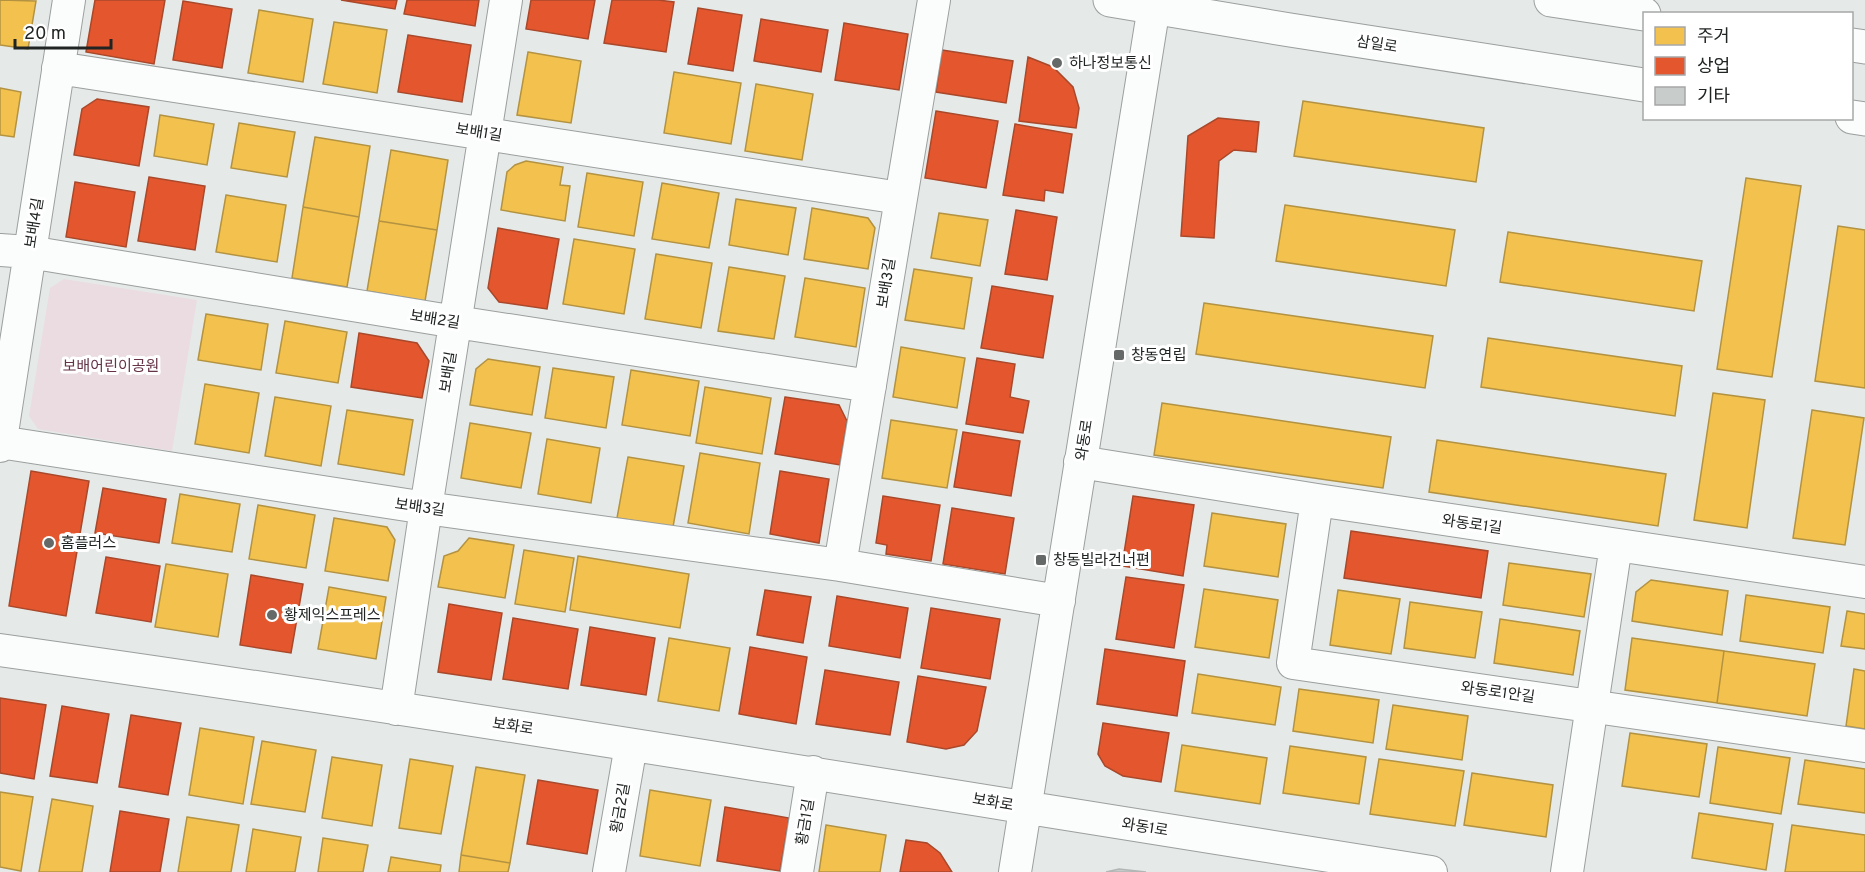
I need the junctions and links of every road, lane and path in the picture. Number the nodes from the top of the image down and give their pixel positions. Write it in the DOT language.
graph roads {
  1 [pos="69,0"];
  2 [pos="506,0"];
  3 [pos="934,0"];
  4 [pos="1110,0"];
  5 [pos="1551,0"];
  6 [pos="1154,4"];
  7 [pos="1643,14"];
  8 [pos="58,68"];
  9 [pos="1643,85"];
  10 [pos="485,133"];
  11 [pos="900,198"];
  12 [pos="15,251"];
  13 [pos="456,322"];
  14 [pos="870,386"];
  15 [pos="0,443"];
  16 [pos="1080,462"];
  17 [pos="1317,500"];
  18 [pos="426,508"];
  19 [pos="1616,545"];
  20 [pos="840,565"];
  21 [pos="1865,582"];
  22 [pos="1059,601"];
  23 [pos="0,650"];
  24 [pos="1592,706"];
  25 [pos="396,708"];
  26 [pos="631,744"];
  27 [pos="1865,746"];
  28 [pos="813,772"];
  29 [pos="1025,808"];
  30 [pos="1264,859"];
  31 [pos="609,872"];
  32 [pos="798,872"];
  33 [pos="1015,872"];
  34 [pos="1431,872"];
  35 [pos="1567,872"];
  1 -- 8 [label="street, 보배4길"];
  2 -- 10 [label="street, 보배길"];
  3 -- 11 [label="street, 보배3길"];
  4 -- 6 [label="main road, 삼일로"];
  5 -- 7 [label="main road"];
  6 -- 9 [label="main road, 삼일로"];
  6 -- 16 [label="street, 와동로"];
  8 -- 10 [label="street, 보배1길"];
  8 -- 12 [label="street, 보배4길"];
  10 -- 11 [label="street, 보배1길"];
  10 -- 13 [label="street, 보배길"];
  11 -- 14 [label="street, 보배3길"];
  12 -- 13 [label="street, 보배2길"];
  12 -- 15 [label="street, 보배4길"];
  13 -- 14 [label="street, 보배2길"];
  13 -- 18 [label="street, 보배길"];
  14 -- 20 [label="street, 보배3길"];
  15 -- 18 [label="street, 보배3길"];
  16 -- 17 [label="street, 와동로1길"];
  16 -- 22 [label="street, 와동로"];
  17 -- 19 [label="street, 와동로1길"];
  17 -- 24 [label="street, 와동로1안길"];
  18 -- 20 [label="street, 보배3길"];
  18 -- 25 [label="street, 보배길"];
  19 -- 21 [label="street, 와동로1길"];
  19 -- 24 [label="street"];
  20 -- 22 [label="street, 보배3길"];
  22 -- 29 [label="street, 와동로"];
  23 -- 25 [label="street, 보화로"];
  24 -- 27 [label="street, 와동로1안길"];
  24 -- 35 [label="street"];
  25 -- 26 [label="street, 보화로"];
  26 -- 28 [label="street, 보화로"];
  26 -- 31 [label="street, 황금2길"];
  28 -- 29 [label="street, 보화로"];
  28 -- 32 [label="street, 황금1길"];
  29 -- 30 [label="street, 와동1로"];
  29 -- 33 [label="street, 와동로"];
  30 -- 34 [label="street, 와동1로"];
}
